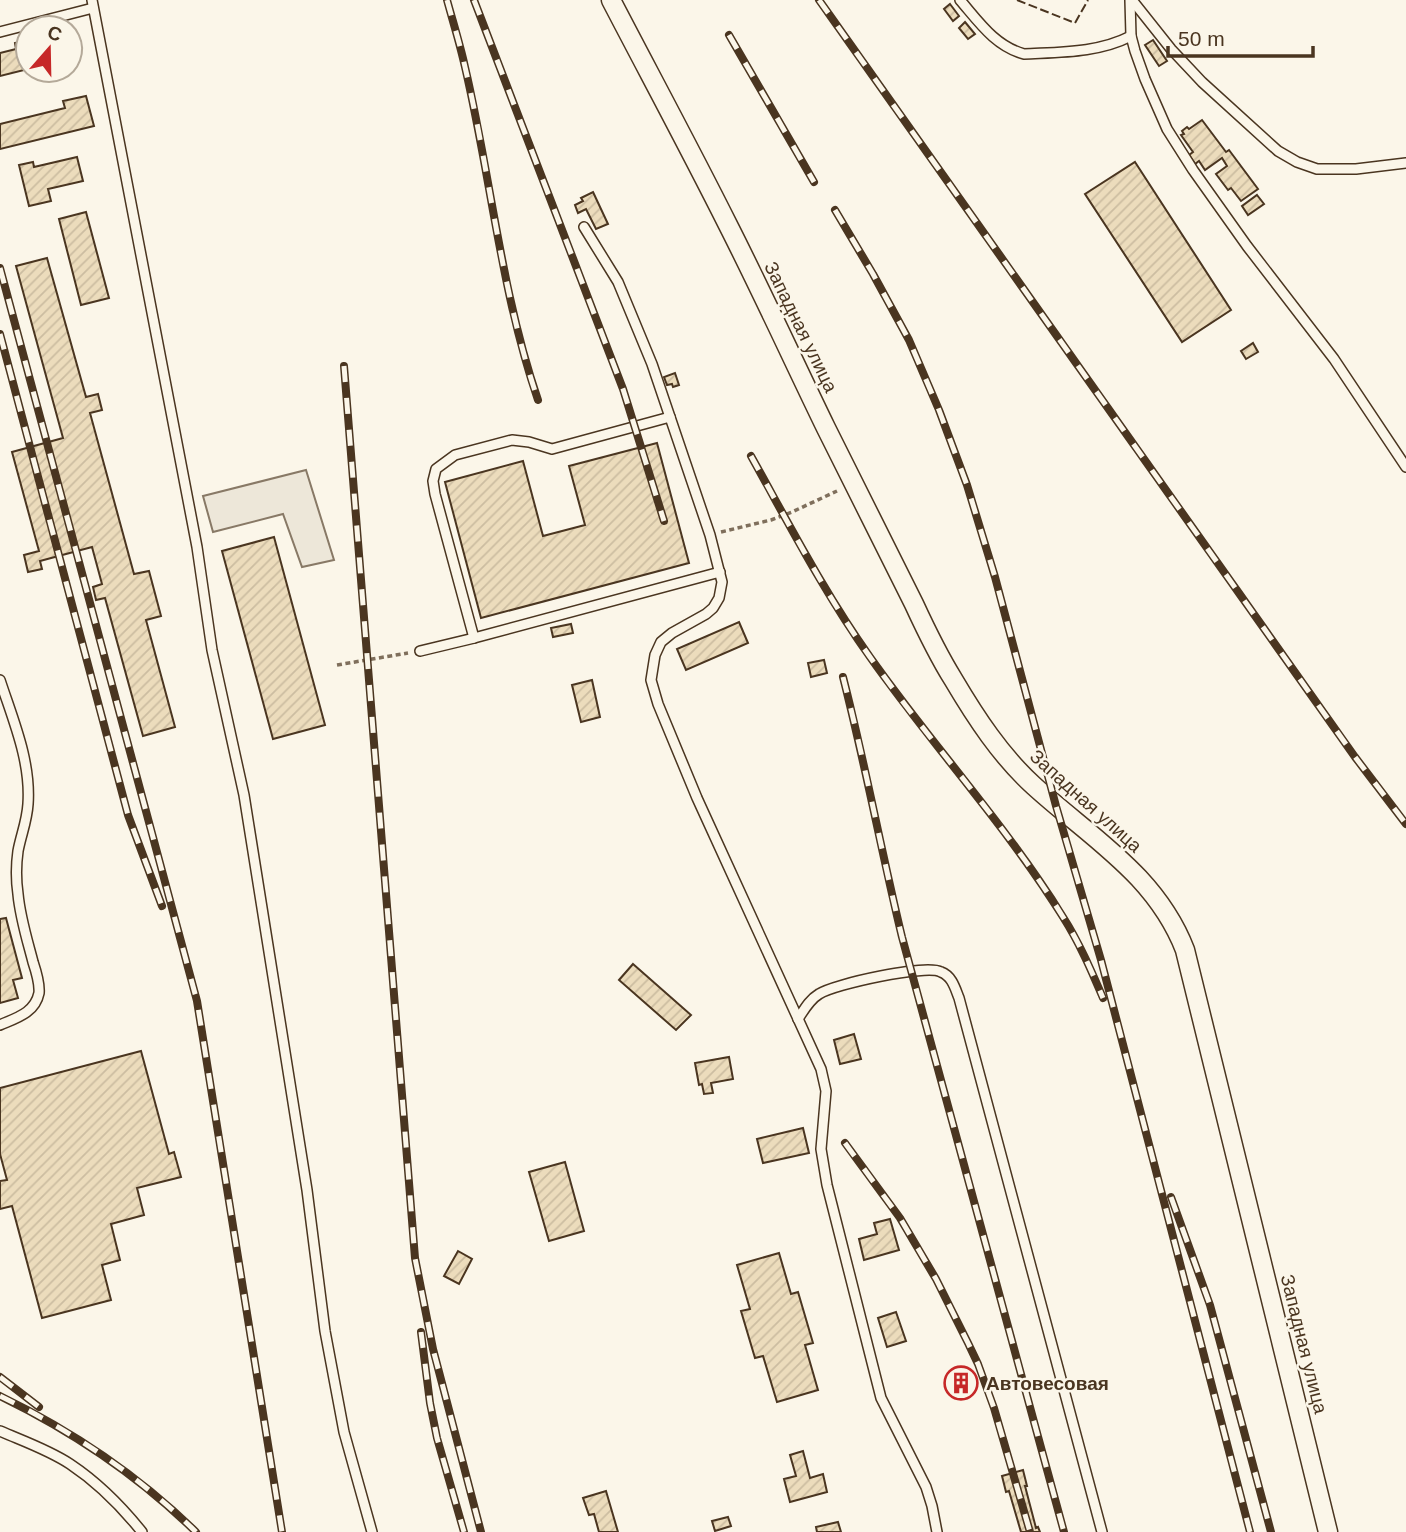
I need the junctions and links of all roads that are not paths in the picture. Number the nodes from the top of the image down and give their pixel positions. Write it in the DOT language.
graph roads {
  1 [pos="611,0"];
  2 [pos="960,0"];
  3 [pos="1131,0"];
  4 [pos="92,4"];
  5 [pos="0,32"];
  6 [pos="1132,36"];
  7 [pos="1406,163"];
  8 [pos="584,227"];
  9 [pos="670,417"];
  10 [pos="1406,467"];
  11 [pos="720,572"];
  12 [pos="474,638"];
  13 [pos="420,651"];
  14 [pos="0,680"];
  15 [pos="798,1019"];
  16 [pos="0,1026"];
  17 [pos="0,1431"];
  18 [pos="142,1532"];
  19 [pos="372,1532"];
  20 [pos="937,1532"];
  21 [pos="1102,1532"];
  22 [pos="1328,1532"];
  1 -- 22 [label="street, Западная улица"];
  2 -- 6 [label="lane"];
  3 -- 6 [label="lane"];
  3 -- 7 [label="lane"];
  4 -- 5 [label="lane"];
  4 -- 19 [label="lane"];
  6 -- 10 [label="lane"];
  8 -- 9 [label="lane"];
  9 -- 11 [label="lane"];
  9 -- 12 [label="lane"];
  11 -- 12 [label="lane"];
  11 -- 15 [label="lane"];
  12 -- 13 [label="lane"];
  14 -- 16 [label="lane"];
  15 -- 20 [label="lane"];
  15 -- 21 [label="lane"];
  17 -- 18 [label="lane"];
}
